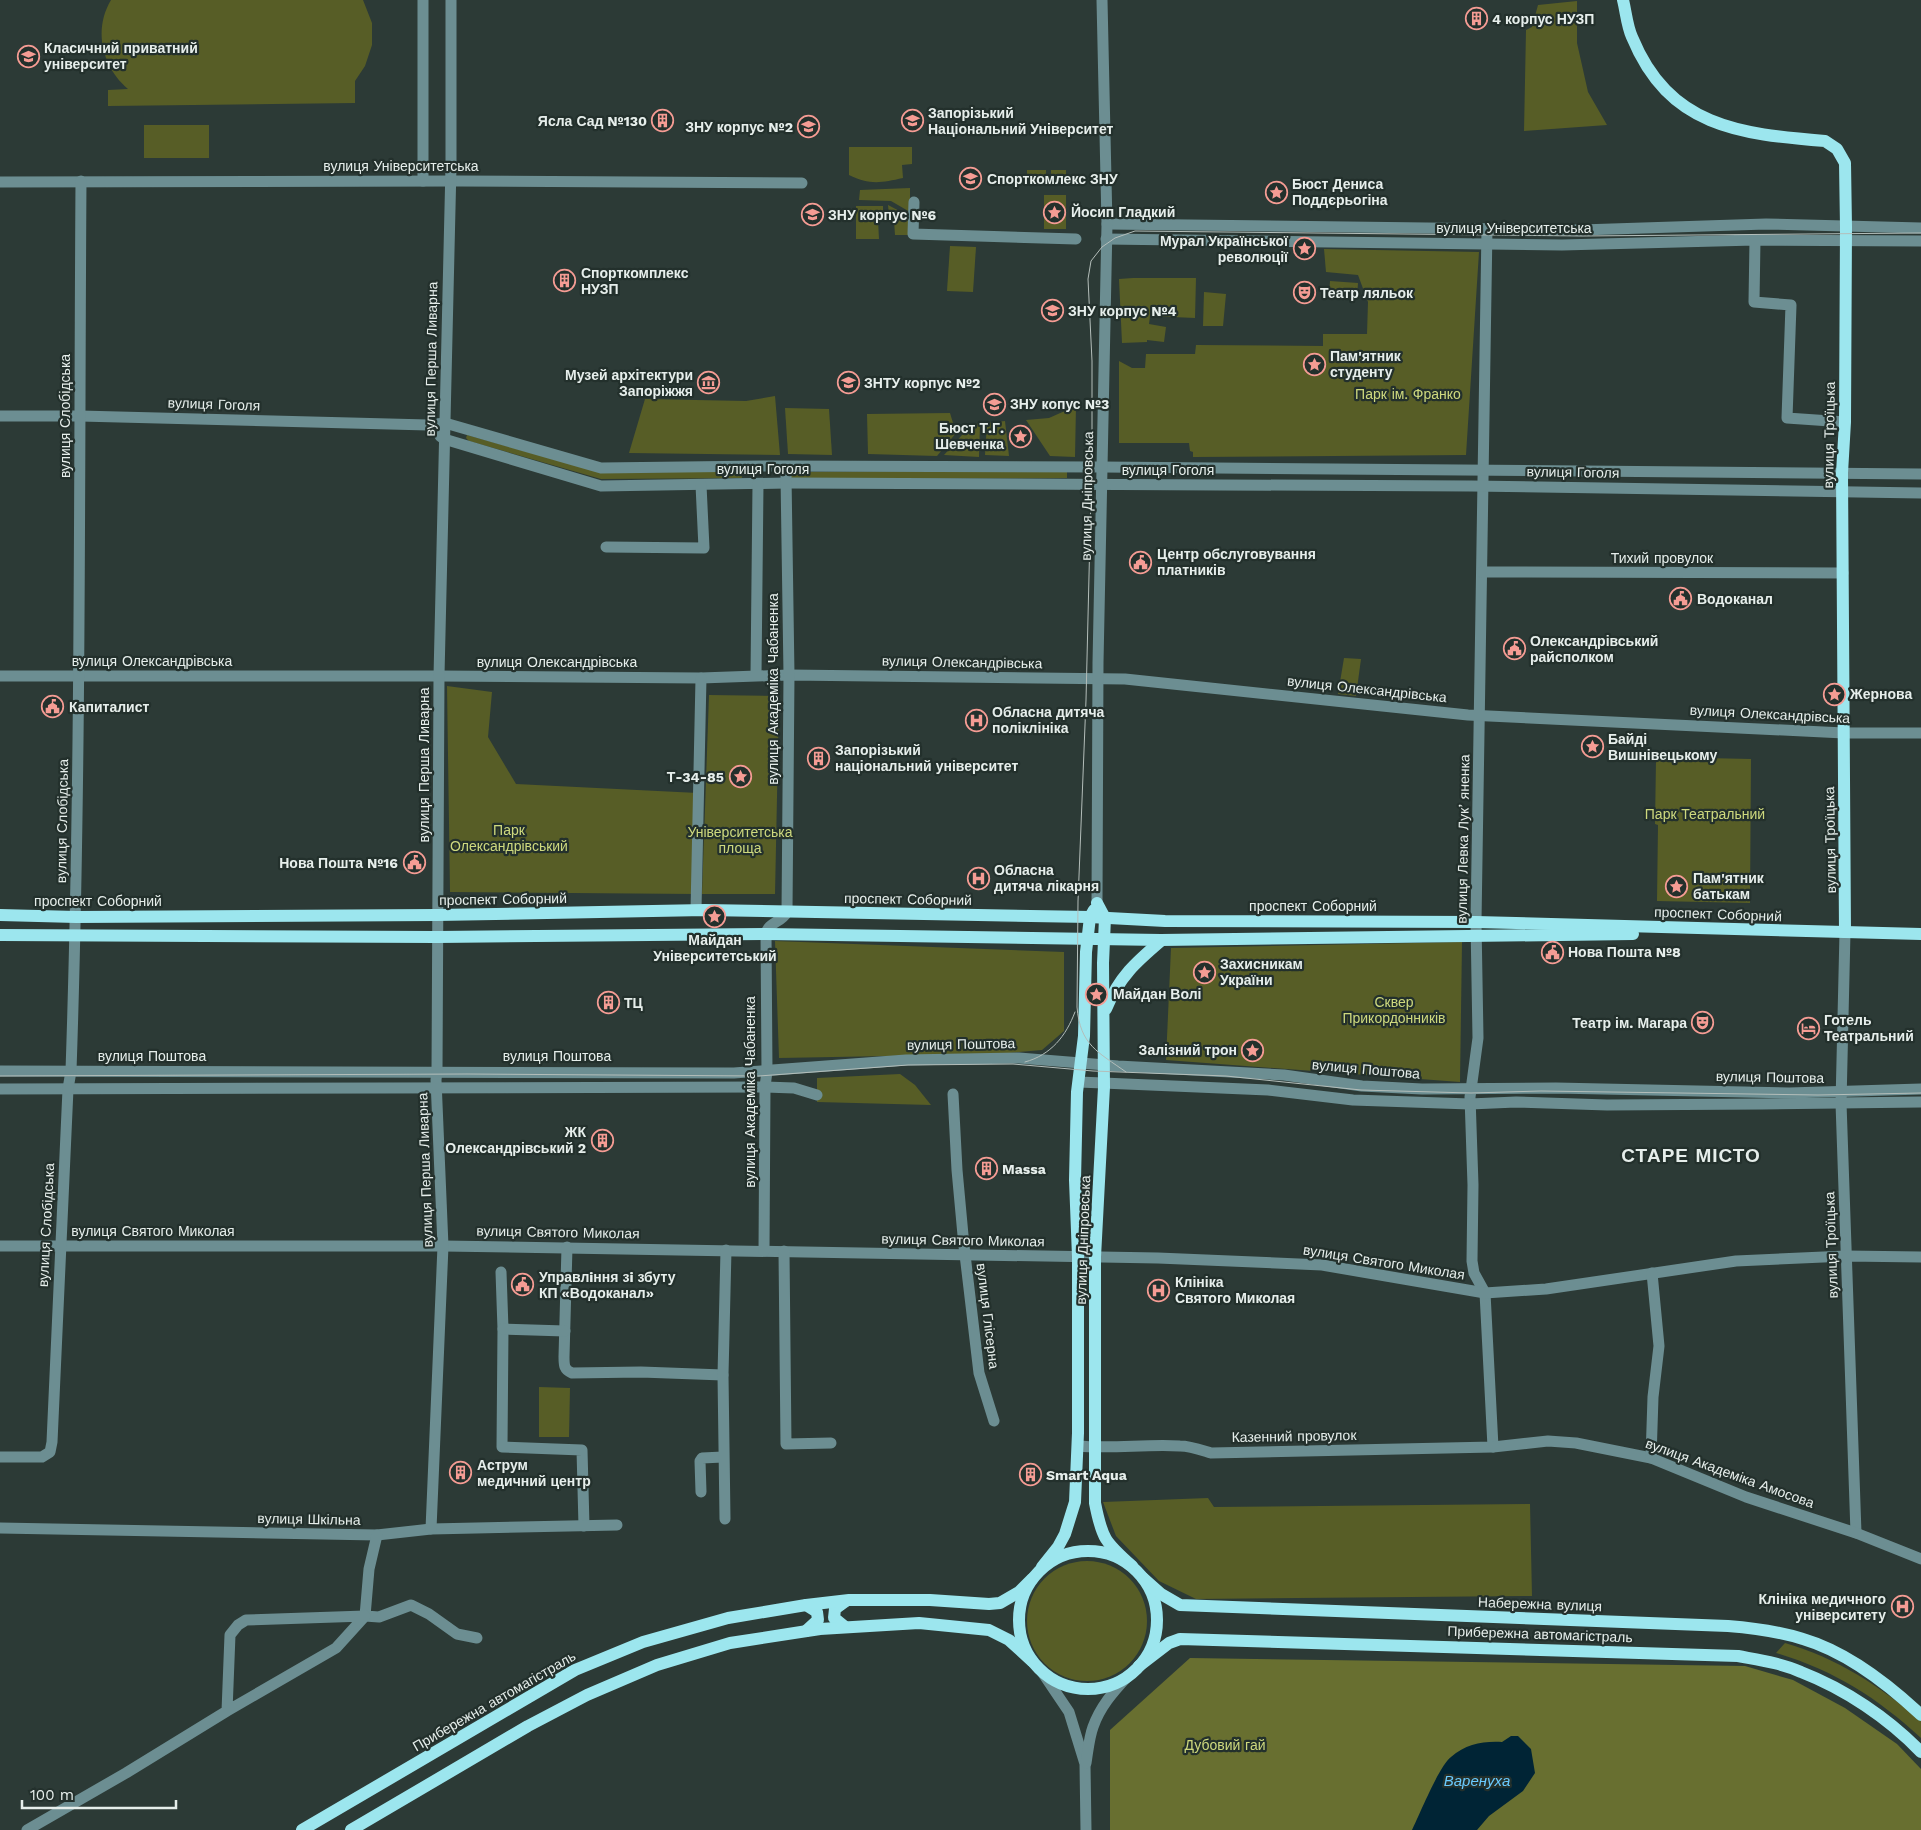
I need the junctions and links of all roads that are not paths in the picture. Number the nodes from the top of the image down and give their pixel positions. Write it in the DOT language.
graph roads {
  1 [pos="423,0"];
  2 [pos="452,0"];
  3 [pos="1102,0"];
  4 [pos="1623,0"];
  5 [pos="82,181"];
  6 [pos="423,181"];
  7 [pos="450,181"];
  8 [pos="0,182"];
  9 [pos="802,184"];
  10 [pos="914,202"];
  11 [pos="1107,224"];
  12 [pos="1846,227"];
  13 [pos="1487,228"];
  14 [pos="1921,228"];
  15 [pos="1076,239"];
  16 [pos="1106,239"];
  17 [pos="1754,240"];
  18 [pos="1921,241"];
  19 [pos="1846,242"];
  20 [pos="1485,243"];
  21 [pos="0,416"];
  22 [pos="80,416"];
  23 [pos="1845,422"];
  24 [pos="445,423"];
  25 [pos="428,425"];
  26 [pos="444,439"];
  27 [pos="786,466"];
  28 [pos="1102,467"];
  29 [pos="1483,470"];
  30 [pos="1842,473"];
  31 [pos="1921,474"];
  32 [pos="758,484"];
  33 [pos="787,484"];
  34 [pos="1102,484"];
  35 [pos="701,485"];
  36 [pos="1482,486"];
  37 [pos="1843,491"];
  38 [pos="1921,493"];
  39 [pos="606,547"];
  40 [pos="1482,572"];
  41 [pos="1843,574"];
  42 [pos="80,675"];
  43 [pos="756,675"];
  44 [pos="789,675"];
  45 [pos="0,676"];
  46 [pos="439,676"];
  47 [pos="702,678"];
  48 [pos="1098,679"];
  49 [pos="1480,716"];
  50 [pos="1844,733"];
  51 [pos="1921,733"];
  52 [pos="1097,903"];
  53 [pos="696,910"];
  54 [pos="787,912"];
  55 [pos="0,915"];
  56 [pos="437,915"];
  57 [pos="76,917"];
  58 [pos="1090,917"];
  59 [pos="1105,918"];
  60 [pos="1476,922"];
  61 [pos="1845,932"];
  62 [pos="766,934"];
  63 [pos="1921,934"];
  64 [pos="0,935"];
  65 [pos="76,935"];
  66 [pos="1477,936"];
  67 [pos="437,937"];
  68 [pos="1088,938"];
  69 [pos="1104,938"];
  70 [pos="1162,940"];
  71 [pos="1104,1014"];
  72 [pos="1082,1062"];
  73 [pos="1103,1065"];
  74 [pos="0,1071"];
  75 [pos="71,1071"];
  76 [pos="437,1071"];
  77 [pos="767,1071"];
  78 [pos="1079,1082"];
  79 [pos="1104,1083"];
  80 [pos="437,1087"];
  81 [pos="765,1087"];
  82 [pos="0,1089"];
  83 [pos="68,1089"];
  84 [pos="1472,1089"];
  85 [pos="1921,1089"];
  86 [pos="953,1094"];
  87 [pos="817,1095"];
  88 [pos="1841,1097"];
  89 [pos="1921,1102"];
  90 [pos="1470,1104"];
  91 [pos="0,1246"];
  92 [pos="60,1246"];
  93 [pos="443,1246"];
  94 [pos="567,1247"];
  95 [pos="726,1250"];
  96 [pos="764,1251"];
  97 [pos="784,1251"];
  98 [pos="965,1254"];
  99 [pos="1846,1256"];
  100 [pos="1095,1257"];
  101 [pos="1921,1257"];
  102 [pos="1078,1258"];
  103 [pos="501,1272"];
  104 [pos="1652,1273"];
  105 [pos="1485,1293"];
  106 [pos="503,1329"];
  107 [pos="564,1331"];
  108 [pos="723,1375"];
  109 [pos="994,1421"];
  110 [pos="831,1443"];
  111 [pos="1078,1446"];
  112 [pos="1493,1447"];
  113 [pos="1096,1448"];
  114 [pos="0,1457"];
  115 [pos="723,1457"];
  116 [pos="1651,1458"];
  117 [pos="701,1492"];
  118 [pos="725,1519"];
  119 [pos="584,1526"];
  120 [pos="617,1526"];
  121 [pos="0,1528"];
  122 [pos="431,1529"];
  123 [pos="1856,1533"];
  124 [pos="377,1535"];
  125 [pos="1921,1559"];
  126 [pos="1132,1566"];
  127 [pos="1042,1567"];
  128 [pos="1143,1578"];
  129 [pos="1032,1579"];
  130 [pos="848,1600"];
  131 [pos="806,1605"];
  132 [pos="366,1616"];
  133 [pos="845,1627"];
  134 [pos="806,1631"];
  135 [pos="477,1638"];
  136 [pos="1032,1660"];
  137 [pos="1139,1666"];
  138 [pos="1042,1672"];
  139 [pos="1126,1677"];
  140 [pos="227,1711"];
  141 [pos="1921,1715"];
  142 [pos="1921,1752"];
  143 [pos="1085,1764"];
  144 [pos="26,1830"];
  145 [pos="302,1830"];
  146 [pos="351,1830"];
  147 [pos="1086,1830"];
  1 -- 6 [label="street"];
  2 -- 7 [label="street, вулиця Перша Ливарна"];
  3 -- 11 [label="street, вулиця Дніпровська"];
  4 -- 12 [label="main road, вулиця Троїцька"];
  5 -- 6 [label="street, вулиця Університетська"];
  5 -- 8 [label="street, вулиця Університетська"];
  5 -- 22 [label="street, вулиця Слобідська"];
  6 -- 7 [label="street, вулиця Університетська"];
  7 -- 9 [label="street, вулиця Університетська"];
  7 -- 24 [label="street, вулиця Перша Ливарна"];
  10 -- 15 [label="street"];
  11 -- 13 [label="street, вулиця Університетська"];
  11 -- 16 [label="street, вулиця Дніпровська"];
  12 -- 13 [label="street, вулиця Університетська"];
  12 -- 14 [label="street, вулиця Університетська"];
  12 -- 19 [label="main road, вулиця Троїцька"];
  13 -- 20 [label="street, вулиця Левка Лукʼяненка"];
  16 -- 20 [label="street, вулиця Університетська"];
  16 -- 28 [label="street, вулиця Дніпровська"];
  17 -- 19 [label="street, вулиця Університетська"];
  17 -- 20 [label="street, вулиця Університетська"];
  17 -- 23 [label="street"];
  18 -- 19 [label="street, вулиця Університетська"];
  19 -- 23 [label="main road, вулиця Троїцька"];
  20 -- 29 [label="street, вулиця Левка Лукʼяненка"];
  21 -- 22 [label="street, вулиця Гоголя"];
  22 -- 25 [label="street, вулиця Гоголя"];
  22 -- 42 [label="street, вулиця Слобідська"];
  23 -- 30 [label="main road, вулиця Троїцька"];
  24 -- 25 [label="street, вулиця Гоголя"];
  24 -- 26 [label="street, вулиця Перша Ливарна"];
  24 -- 27 [label="street, вулиця Гоголя"];
  25 -- 26 [label="street, вулиця Гоголя"];
  26 -- 35 [label="street, вулиця Гоголя"];
  26 -- 46 [label="street, вулиця Перша Ливарна"];
  27 -- 28 [label="street, вулиця Гоголя"];
  27 -- 33 [label="street, вулиця Академіка Чабаненка"];
  28 -- 29 [label="street, вулиця Гоголя"];
  28 -- 34 [label="street, вулиця Дніпровська"];
  29 -- 30 [label="street, вулиця Гоголя"];
  29 -- 36 [label="street, вулиця Левка Лукʼяненка"];
  30 -- 31 [label="street, вулиця Гоголя"];
  30 -- 37 [label="main road, вулиця Троїцька"];
  32 -- 33 [label="street, вулиця Гоголя"];
  32 -- 35 [label="street, вулиця Гоголя"];
  32 -- 43 [label="street, вулиця Академіка Чабаненка"];
  33 -- 34 [label="street, вулиця Гоголя"];
  33 -- 44 [label="street, вулиця Академіка Чабаненка"];
  34 -- 36 [label="street, вулиця Гоголя"];
  34 -- 48 [label="street, вулиця Дніпровська"];
  35 -- 39 [label="street"];
  36 -- 37 [label="street, вулиця Гоголя"];
  36 -- 40 [label="street, вулиця Левка Лукʼяненка"];
  37 -- 38 [label="street, вулиця Гоголя"];
  37 -- 41 [label="main road, вулиця Троїцька"];
  40 -- 41 [label="street, Тихий провулок"];
  40 -- 49 [label="street, вулиця Левка Лукʼяненка"];
  41 -- 50 [label="main road, вулиця Троїцька"];
  42 -- 45 [label="street, вулиця Олександрівська"];
  42 -- 46 [label="street, вулиця Олександрівська"];
  42 -- 57 [label="street, вулиця Слобідська"];
  43 -- 44 [label="street, вулиця Олександрівська"];
  43 -- 47 [label="street, вулиця Олександрівська"];
  44 -- 48 [label="street, вулиця Олександрівська"];
  44 -- 54 [label="street, вулиця Академіка Чабаненка"];
  46 -- 47 [label="street, вулиця Олександрівська"];
  46 -- 56 [label="street, вулиця Перша Ливарна"];
  47 -- 53 [label="street"];
  48 -- 49 [label="street, вулиця Олександрівська"];
  48 -- 52 [label="street, вулиця Дніпровська"];
  49 -- 50 [label="street, вулиця Олександрівська"];
  49 -- 60 [label="street, вулиця Левка Лукʼяненка"];
  50 -- 51 [label="street, вулиця Олександрівська"];
  50 -- 61 [label="main road, вулиця Троїцька"];
  52 -- 58 [label="main road, вулиця Дніпровська"];
  52 -- 59 [label="main road, вулиця Дніпровська"];
  53 -- 54 [label="main road, проспект Соборний"];
  53 -- 56 [label="main road, проспект Соборний"];
  54 -- 58 [label="main road, проспект Соборний"];
  54 -- 62 [label="street"];
  55 -- 57 [label="main road, проспект Соборний"];
  56 -- 57 [label="main road, проспект Соборний"];
  56 -- 67 [label="street, вулиця Перша Ливарна"];
  57 -- 65 [label="street, вулиця Слобідська"];
  58 -- 59 [label="main road, проспект Соборний"];
  58 -- 68 [label="main road, вулиця Дніпровська"];
  59 -- 60 [label="main road, проспект Соборний"];
  59 -- 69 [label="main road, вулиця Дніпровська"];
  60 -- 61 [label="main road, проспект Соборний"];
  60 -- 66 [label="street, вулиця Левка Лукʼяненка"];
  61 -- 63 [label="main road, проспект Соборний"];
  61 -- 66 [label="main road, проспект Соборний"];
  61 -- 88 [label="street, вулиця Троїцька"];
  62 -- 67 [label="main road, проспект Соборний"];
  62 -- 68 [label="main road, проспект Соборний"];
  62 -- 77 [label="street, вулиця Академіка Чабаненка"];
  64 -- 65 [label="main road, проспект Соборний"];
  65 -- 67 [label="main road, проспект Соборний"];
  65 -- 75 [label="street, вулиця Слобідська"];
  66 -- 70 [label="main road, проспект Соборний"];
  66 -- 84 [label="street, вулиця Левка Лукʼяненка"];
  67 -- 76 [label="street, вулиця Перша Ливарна"];
  68 -- 69 [label="main road, проспект Соборний"];
  68 -- 72 [label="main road, вулиця Дніпровська"];
  69 -- 70 [label="main road, проспект Соборний"];
  69 -- 71 [label="main road, вулиця Дніпровська"];
  70 -- 71 [label="main road"];
  71 -- 73 [label="main road, вулиця Дніпровська"];
  72 -- 73 [label="street, вулиця Поштова"];
  72 -- 77 [label="street, вулиця Поштова"];
  72 -- 78 [label="main road, вулиця Дніпровська"];
  73 -- 79 [label="main road, вулиця Дніпровська"];
  73 -- 84 [label="street, вулиця Поштова"];
  74 -- 75 [label="street, вулиця Поштова"];
  75 -- 76 [label="street, вулиця Поштова"];
  75 -- 83 [label="street, вулиця Слобідська"];
  76 -- 77 [label="street, вулиця Поштова"];
  76 -- 80 [label="street, вулиця Перша Ливарна"];
  77 -- 81 [label="street, вулиця Академіка Чабаненка"];
  78 -- 79 [label="street, вулиця Поштова"];
  78 -- 102 [label="main road, вулиця Дніпровська"];
  79 -- 90 [label="street, вулиця Поштова"];
  79 -- 100 [label="main road, вулиця Дніпровська"];
  80 -- 81 [label="street"];
  80 -- 83 [label="street"];
  80 -- 93 [label="street, вулиця Перша Ливарна"];
  81 -- 87 [label="street"];
  81 -- 96 [label="street, вулиця Академіка Чабаненка"];
  82 -- 83 [label="street"];
  83 -- 92 [label="street, вулиця Слобідська"];
  84 -- 88 [label="street, вулиця Поштова"];
  84 -- 90 [label="street, вулиця Левка Лукʼяненка"];
  85 -- 88 [label="street, вулиця Поштова"];
  86 -- 98 [label="street, вулиця Глісерна"];
  88 -- 89 [label="street, вулиця Поштова"];
  88 -- 90 [label="street, вулиця Поштова"];
  88 -- 99 [label="street, вулиця Троїцька"];
  90 -- 105 [label="street, вулиця Левка Лукʼяненка"];
  91 -- 92 [label="street, вулиця Святого Миколая"];
  92 -- 93 [label="street, вулиця Святого Миколая"];
  92 -- 114 [label="street, вулиця Слобідська"];
  93 -- 94 [label="street, вулиця Святого Миколая"];
  93 -- 122 [label="street, вулиця Перша Ливарна"];
  94 -- 95 [label="street, вулиця Святого Миколая"];
  94 -- 107 [label="street"];
  95 -- 96 [label="street, вулиця Святого Миколая"];
  95 -- 108 [label="street"];
  96 -- 97 [label="street, вулиця Святого Миколая"];
  97 -- 98 [label="street, вулиця Святого Миколая"];
  97 -- 110 [label="street"];
  98 -- 102 [label="street, вулиця Святого Миколая"];
  98 -- 109 [label="street, вулиця Глісерна"];
  99 -- 101 [label="street, вулиця Святого Миколая"];
  99 -- 104 [label="street, вулиця Святого Миколая"];
  99 -- 123 [label="street, вулиця Троїцька"];
  100 -- 102 [label="street, вулиця Святого Миколая"];
  100 -- 105 [label="street, вулиця Святого Миколая"];
  100 -- 113 [label="main road, вулиця Дніпровська"];
  102 -- 111 [label="main road, вулиця Дніпровська"];
  103 -- 106 [label="street"];
  104 -- 105 [label="street, вулиця Святого Миколая"];
  104 -- 116 [label="street"];
  105 -- 112 [label="street, вулиця Левка Лукʼяненка"];
  106 -- 107 [label="street"];
  106 -- 119 [label="street"];
  107 -- 108 [label="street"];
  108 -- 115 [label="street"];
  111 -- 113 [label="street, Казенний провулок"];
  111 -- 127 [label="main road, вулиця Дніпровська"];
  112 -- 113 [label="street, Казенний провулок"];
  112 -- 116 [label="street, вулиця Академіка Амосова"];
  113 -- 126 [label="main road, вулиця Дніпровська"];
  115 -- 117 [label="street"];
  115 -- 118 [label="street"];
  116 -- 123 [label="street, вулиця Академіка Амосова"];
  119 -- 120 [label="street, вулиця Шкільна"];
  119 -- 122 [label="street, вулиця Шкільна"];
  121 -- 124 [label="street, вулиця Шкільна"];
  122 -- 124 [label="street, вулиця Шкільна"];
  123 -- 125 [label="street, вулиця Академіка Амосова"];
  124 -- 132 [label="street"];
  126 -- 127 [label="main road, Прибережна автомагістраль"];
  126 -- 128 [label="main road, Прибережна автомагістраль"];
  127 -- 129 [label="main road, Прибережна автомагістраль"];
  128 -- 137 [label="main road, Прибережна автомагістраль"];
  128 -- 141 [label="main road, Набережна вулиця"];
  129 -- 130 [label="main road, Прибережна автомагістраль"];
  129 -- 136 [label="main road, Прибережна автомагістраль"];
  130 -- 131 [label="main road, Прибережна автомагістраль"];
  130 -- 133 [label="main road"];
  131 -- 134 [label="main road"];
  131 -- 145 [label="main road, Прибережна автомагістраль"];
  132 -- 135 [label="street"];
  132 -- 140 [label="street"];
  132 -- 140 [label="street"];
  133 -- 134 [label="main road, Прибережна автомагістраль"];
  133 -- 136 [label="main road, Прибережна автомагістраль"];
  134 -- 146 [label="main road, Прибережна автомагістраль"];
  136 -- 138 [label="main road, Прибережна автомагістраль"];
  137 -- 139 [label="main road, Прибережна автомагістраль"];
  137 -- 142 [label="main road, Прибережна автомагістраль"];
  138 -- 139 [label="main road, Прибережна автомагістраль"];
  138 -- 143 [label="street"];
  139 -- 143 [label="street"];
  140 -- 144 [label="street"];
  143 -- 147 [label="street"];
}
